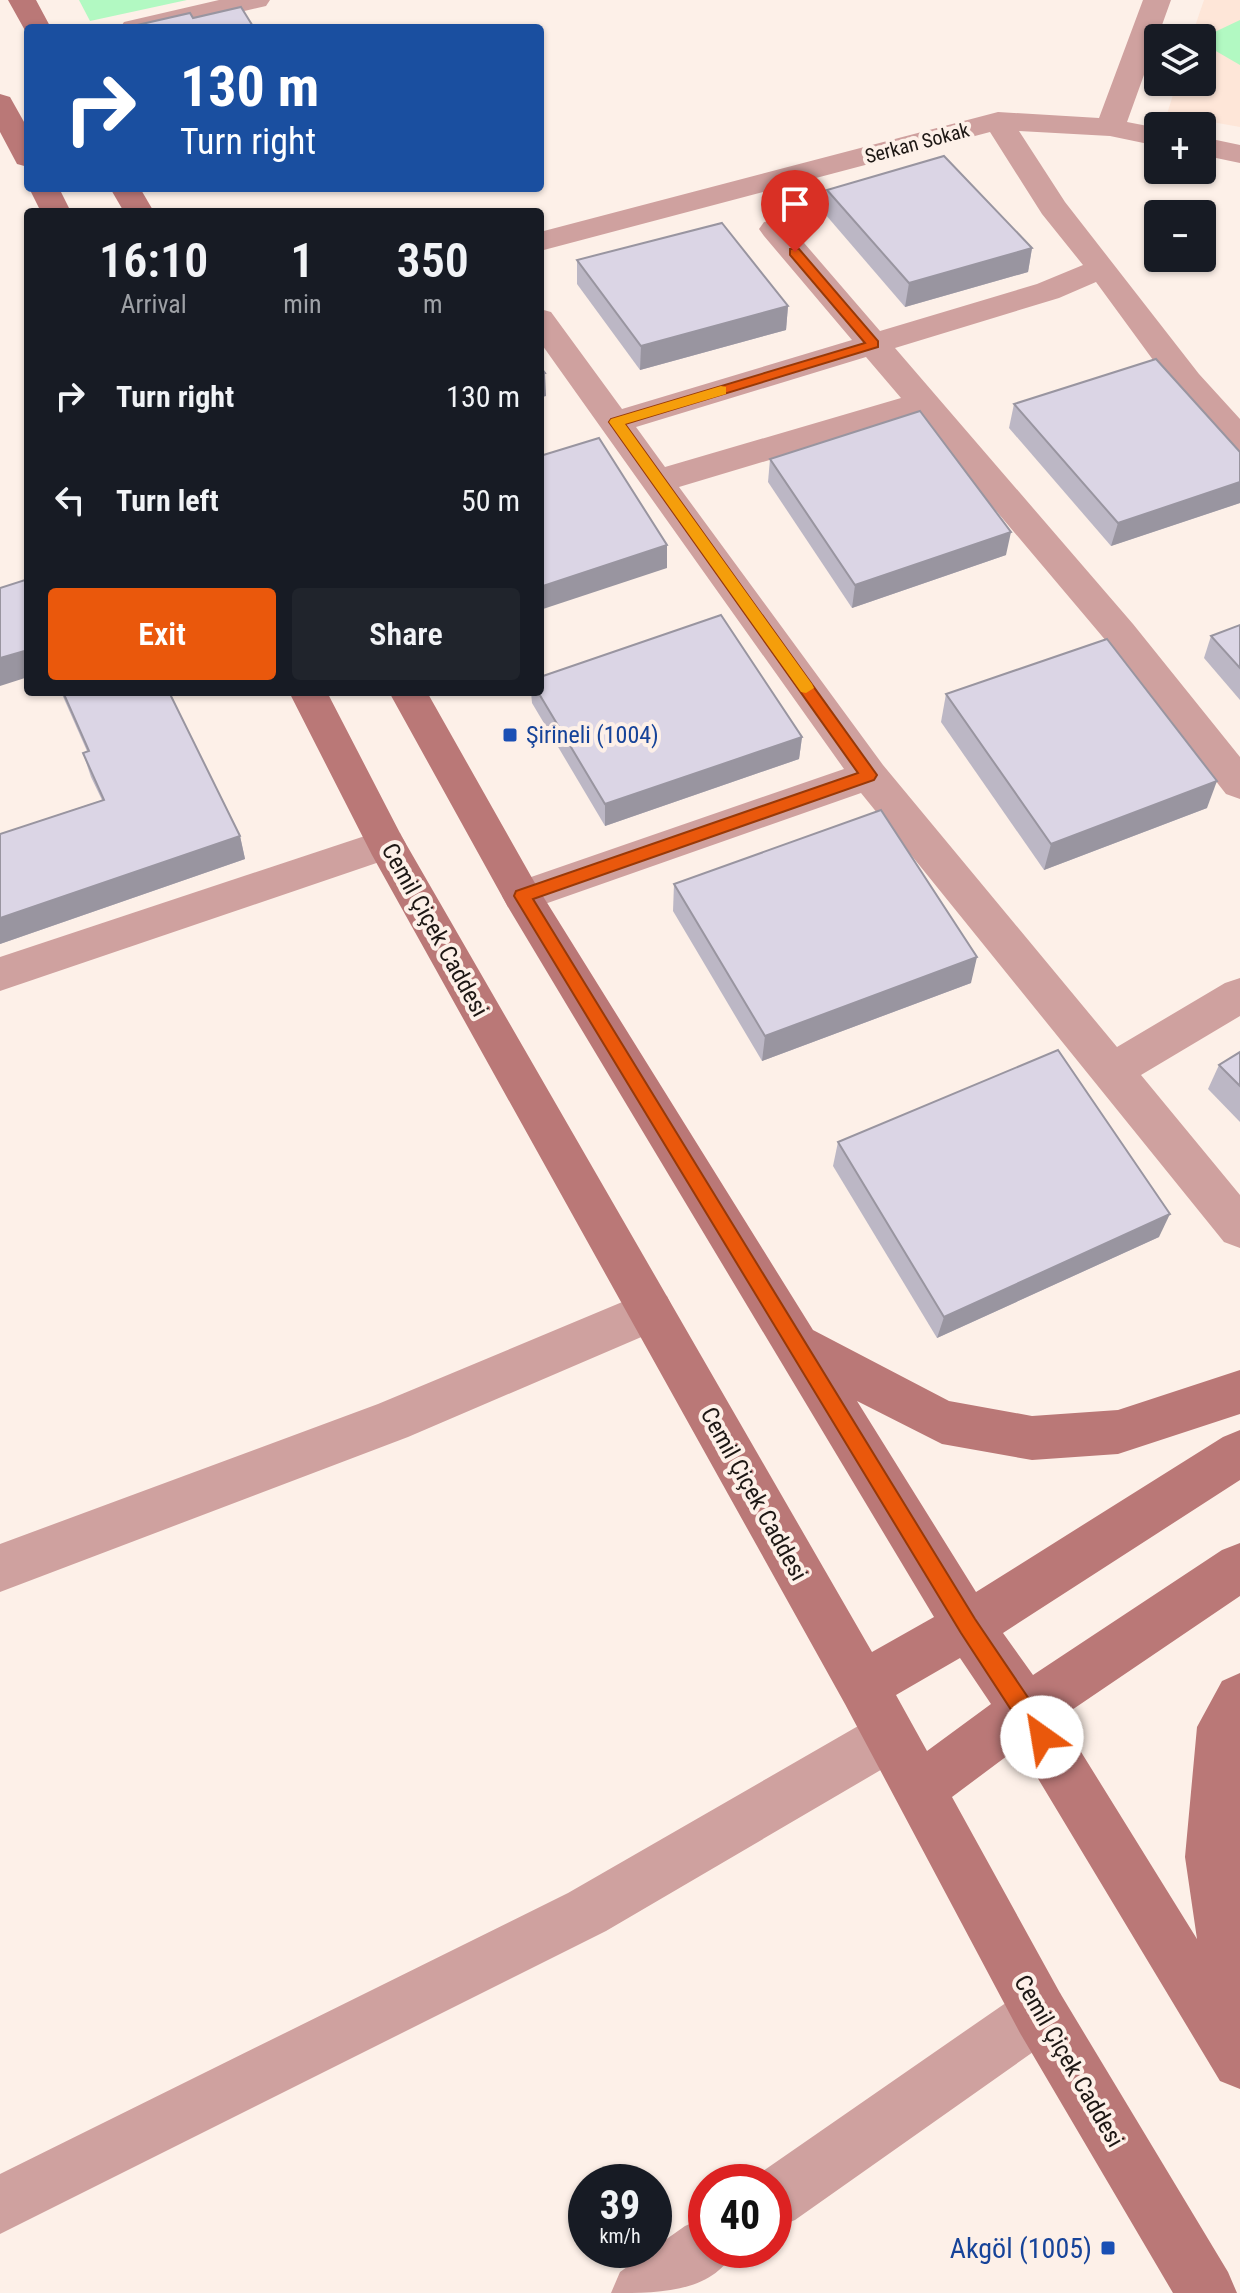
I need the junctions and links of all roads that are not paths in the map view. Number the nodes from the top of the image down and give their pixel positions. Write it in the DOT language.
graph roads {
  1 [pos="22,0"];
  2 [pos="256,0"];
  3 [pos="1157,0"];
  4 [pos="35,24"];
  5 [pos="151,24"];
  6 [pos="0,103"];
  7 [pos="998,121"];
  8 [pos="1110,127"];
  9 [pos="1144,134"];
  10 [pos="1216,149"];
  11 [pos="24,150"];
  12 [pos="1240,154"];
  13 [pos="775,229"];
  14 [pos="544,241"];
  15 [pos="1102,268"];
  16 [pos="544,324"];
  17 [pos="873,344"];
  18 [pos="922,403"];
  19 [pos="616,422"];
  20 [pos="1240,440"];
  21 [pos="658,481"];
  22 [pos="310,696"];
  23 [pos="410,696"];
  24 [pos="869,775"];
  25 [pos="1240,784"];
  26 [pos="386,844"];
  27 [pos="522,896"];
  28 [pos="0,974"];
  29 [pos="1240,995"];
  30 [pos="1110,1072"];
  31 [pos="1240,1228"];
  32 [pos="651,1311"];
  33 [pos="795,1344"];
  34 [pos="1240,1392"];
  35 [pos="1240,1453"];
  36 [pos="1240,1567"];
  37 [pos="0,1568"];
  38 [pos="968,1626"];
  39 [pos="863,1686"];
  40 [pos="1240,1699"];
  41 [pos="1026,1710"];
  42 [pos="890,1736"];
  43 [pos="919,1789"];
  44 [pos="1040,2013"];
  45 [pos="1240,2036"];
  46 [pos="1240,2061"];
  47 [pos="792,2186"];
  48 [pos="0,2205"];
  49 [pos="688,2260"];
  50 [pos="641,2293"];
  51 [pos="1207,2293"];
  1 -- 4 [label="street"];
  2 -- 5 [label="street"];
  3 -- 8 [label="street"];
  6 -- 11 [label="street"];
  7 -- 8 [label="street, Serkan Sokak"];
  7 -- 14 [label="street, Serkan Sokak"];
  7 -- 15 [label="street"];
  8 -- 9 [label="street, Serkan Sokak"];
  10 -- 12 [label="street"];
  13 -- 17 [label="street"];
  15 -- 17 [label="street"];
  15 -- 20 [label="street"];
  16 -- 19 [label="street"];
  17 -- 18 [label="street"];
  17 -- 19 [label="street"];
  18 -- 21 [label="street"];
  18 -- 25 [label="street"];
  19 -- 21 [label="street"];
  21 -- 24 [label="street"];
  22 -- 26 [label="street, Cemil Çiçek Caddesi"];
  23 -- 27 [label="street"];
  24 -- 27 [label="street"];
  24 -- 30 [label="street"];
  26 -- 28 [label="street"];
  26 -- 32 [label="street, Cemil Çiçek Caddesi"];
  27 -- 33 [label="street"];
  29 -- 30 [label="street"];
  30 -- 31 [label="street"];
  32 -- 37 [label="street"];
  32 -- 39 [label="street, Cemil Çiçek Caddesi"];
  33 -- 34 [label="street"];
  33 -- 38 [label="street"];
  35 -- 38 [label="street"];
  36 -- 41 [label="street"];
  38 -- 39 [label="street"];
  38 -- 41 [label="street"];
  39 -- 42 [label="street, Cemil Çiçek Caddesi"];
  40 -- 45 [label="street"];
  41 -- 43 [label="street"];
  41 -- 46 [label="street"];
  42 -- 43 [label="street, Cemil Çiçek Caddesi"];
  42 -- 48 [label="street"];
  43 -- 44 [label="street, Cemil Çiçek Caddesi"];
  44 -- 47 [label="street"];
  44 -- 51 [label="street, Cemil Çiçek Caddesi"];
  49 -- 50 [label="street"];
}
